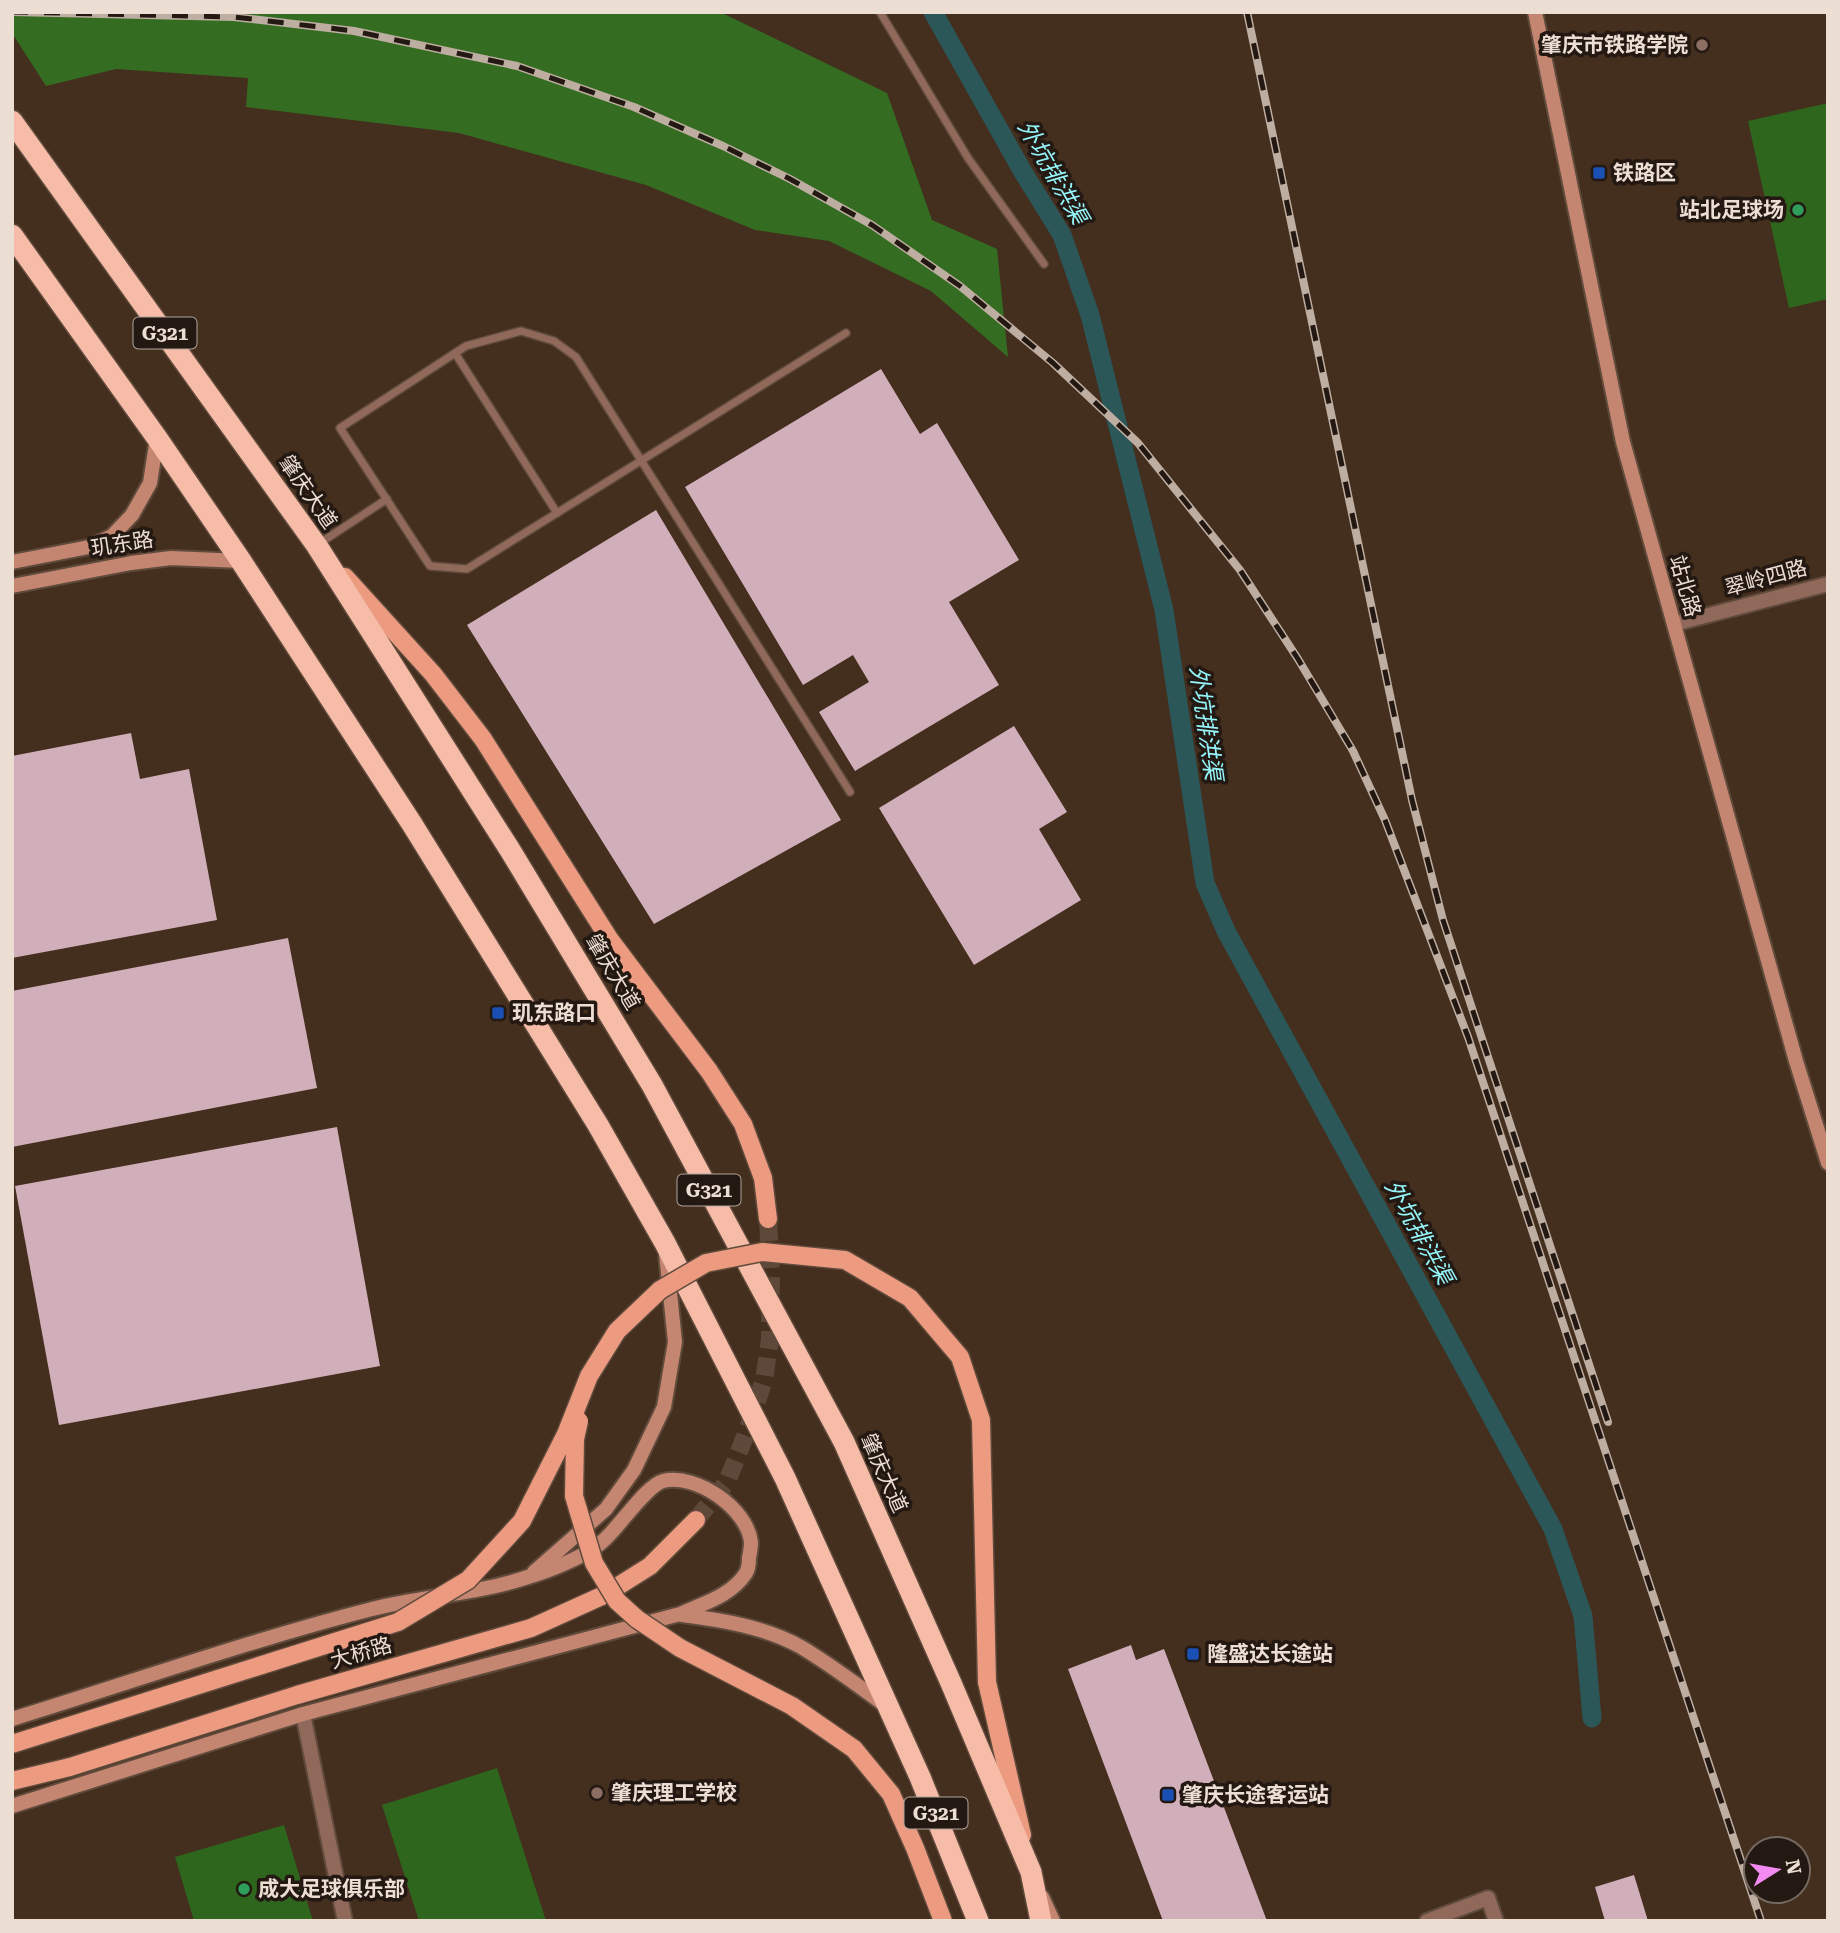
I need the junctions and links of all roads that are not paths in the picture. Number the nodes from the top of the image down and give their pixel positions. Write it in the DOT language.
graph roads {
  1 [pos="880,12"];
  2 [pos="1535,12"];
  3 [pos="12,121"];
  4 [pos="12,235"];
  5 [pos="1044,264"];
  6 [pos="846,333"];
  7 [pos="455,354"];
  8 [pos="157,438"];
  9 [pos="641,461"];
  10 [pos="387,499"];
  11 [pos="557,513"];
  12 [pos="317,546"];
  13 [pos="241,561"];
  14 [pos="12,562"];
  15 [pos="1828,584"];
  16 [pos="12,586"];
  17 [pos="1674,624"];
  18 [pos="850,792"];
  19 [pos="1828,1163"];
  20 [pos="768,1219"];
  21 [pos="665,1243"];
  22 [pos="589,1376"];
  23 [pos="696,1520"];
  24 [pos="527,1578"];
  25 [pos="680,1614"];
  26 [pos="888,1707"];
  27 [pos="303,1714"];
  28 [pos="12,1720"];
  29 [pos="12,1744"];
  30 [pos="12,1781"];
  31 [pos="12,1806"];
  32 [pos="1031,1872"];
  33 [pos="345,1921"];
  34 [pos="943,1921"];
  35 [pos="978,1921"];
  36 [pos="1041,1921"];
  37 [pos="1054,1921"];
  38 [pos="1427,1921"];
  39 [pos="1496,1921"];
  1 -- 5 [label="lane"];
  2 -- 17 [label="street, 站北路"];
  3 -- 12 [label="highway, 肇庆大道 / G321"];
  4 -- 8 [label="highway, G321"];
  6 -- 9 [label="lane"];
  7 -- 9 [label="lane"];
  7 -- 10 [label="lane"];
  7 -- 11 [label="lane"];
  8 -- 13 [label="highway, G321"];
  8 -- 14 [label="street, 玑东路"];
  9 -- 11 [label="lane"];
  9 -- 18 [label="lane"];
  10 -- 11 [label="lane"];
  10 -- 12 [label="lane"];
  12 -- 20 [label="main road"];
  12 -- 32 [label="highway, 肇庆大道 / G321"];
  13 -- 16 [label="street, 玑东路"];
  13 -- 21 [label="highway, G321"];
  15 -- 17 [label="street, 翠岭四路"];
  17 -- 19 [label="street, 站北路"];
  21 -- 24 [label="street"];
  21 -- 26 [label="highway, G321"];
  22 -- 29 [label="main road, bridge"];
  22 -- 32 [label="main road, bridge"];
  22 -- 34 [label="main road, bridge"];
  23 -- 30 [label="main road, 大桥路"];
  24 -- 25 [label="street"];
  24 -- 28 [label="street"];
  25 -- 26 [label="street"];
  25 -- 27 [label="street"];
  26 -- 35 [label="highway, G321"];
  27 -- 31 [label="street"];
  27 -- 33 [label="street"];
  32 -- 36 [label="highway, 肇庆大道 / G321"];
  32 -- 37 [label="street"];
  38 -- 39 [label="street"];
}
